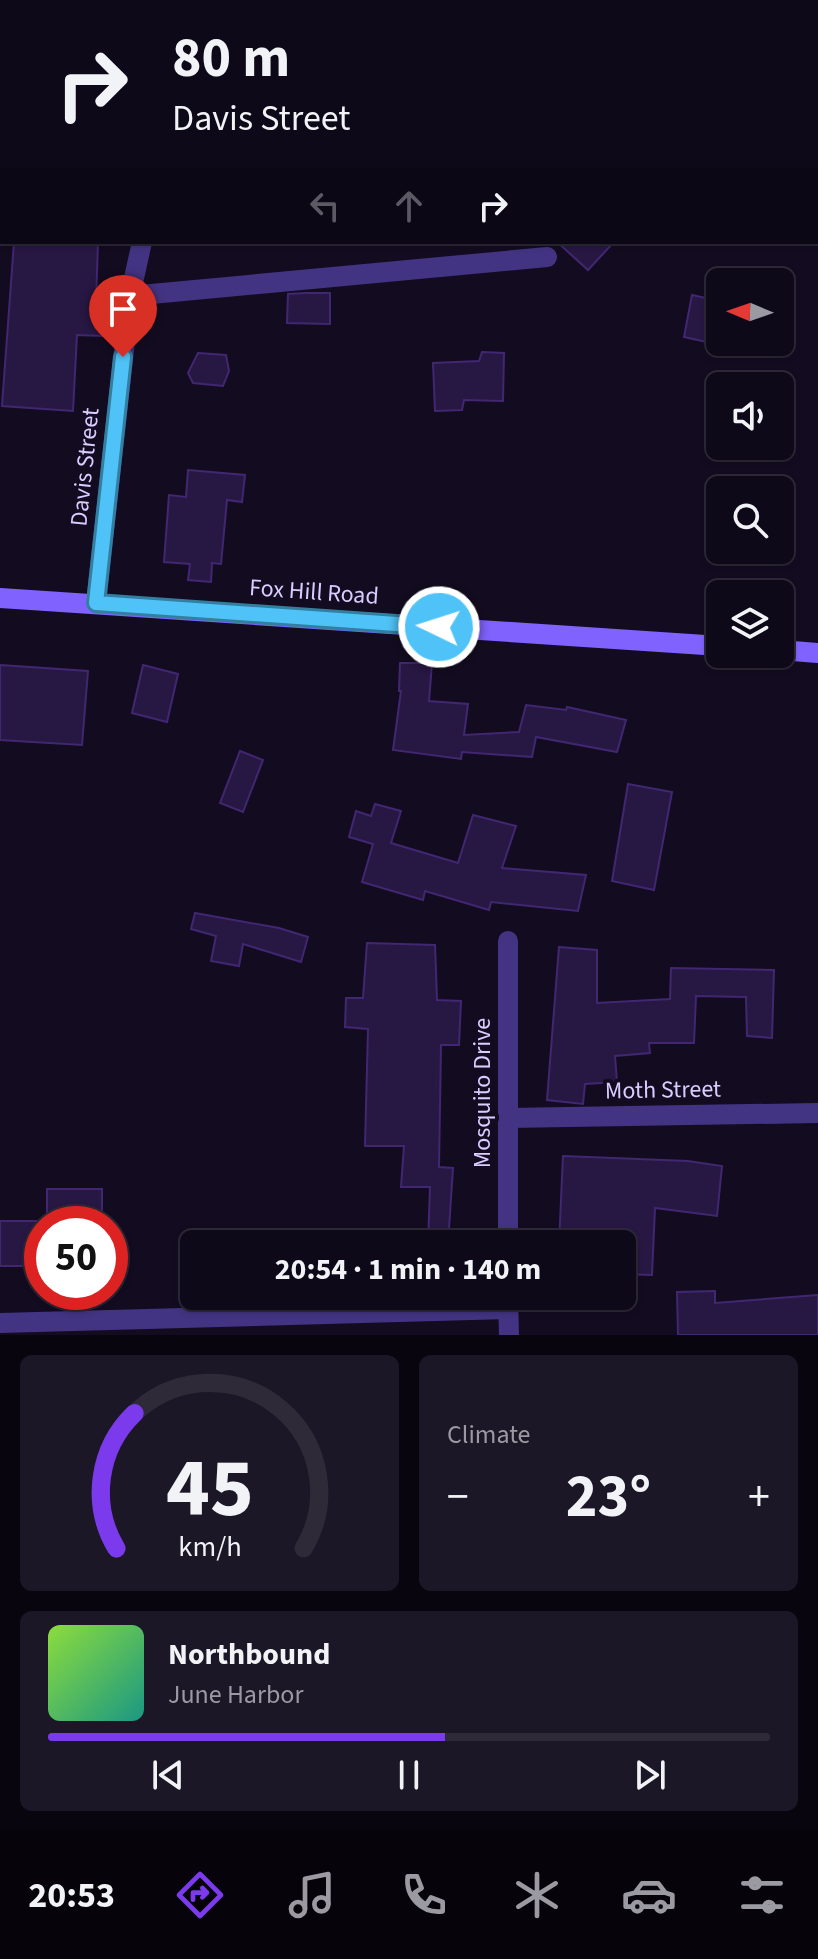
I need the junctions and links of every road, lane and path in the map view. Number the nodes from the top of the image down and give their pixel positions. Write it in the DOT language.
graph roads {
  1 [pos="142,244"];
  2 [pos="547,257"];
  3 [pos="130,296"];
  4 [pos="0,598"];
  5 [pos="96,603"];
  6 [pos="706,645"];
  7 [pos="794,651"];
  8 [pos="818,653"];
  9 [pos="508,941"];
  10 [pos="818,1113"];
  11 [pos="508,1118"];
  12 [pos="508,1230"];
  13 [pos="411,1310"];
  14 [pos="508,1310"];
  15 [pos="0,1323"];
  16 [pos="204,1327"];
  17 [pos="509,1335"];
  1 -- 3 [label="street, Davis Street"];
  2 -- 3 [label="street"];
  3 -- 5 [label="street, Davis Street"];
  4 -- 5 [label="main road, Fox Hill Road"];
  5 -- 6 [label="main road, Fox Hill Road"];
  7 -- 8 [label="main road"];
  9 -- 11 [label="street, Mosquito Drive"];
  10 -- 11 [label="street, Moth Street"];
  11 -- 12 [label="street, Mosquito Drive"];
  13 -- 16 [label="street"];
  14 -- 17 [label="street"];
  15 -- 16 [label="street"];
}
